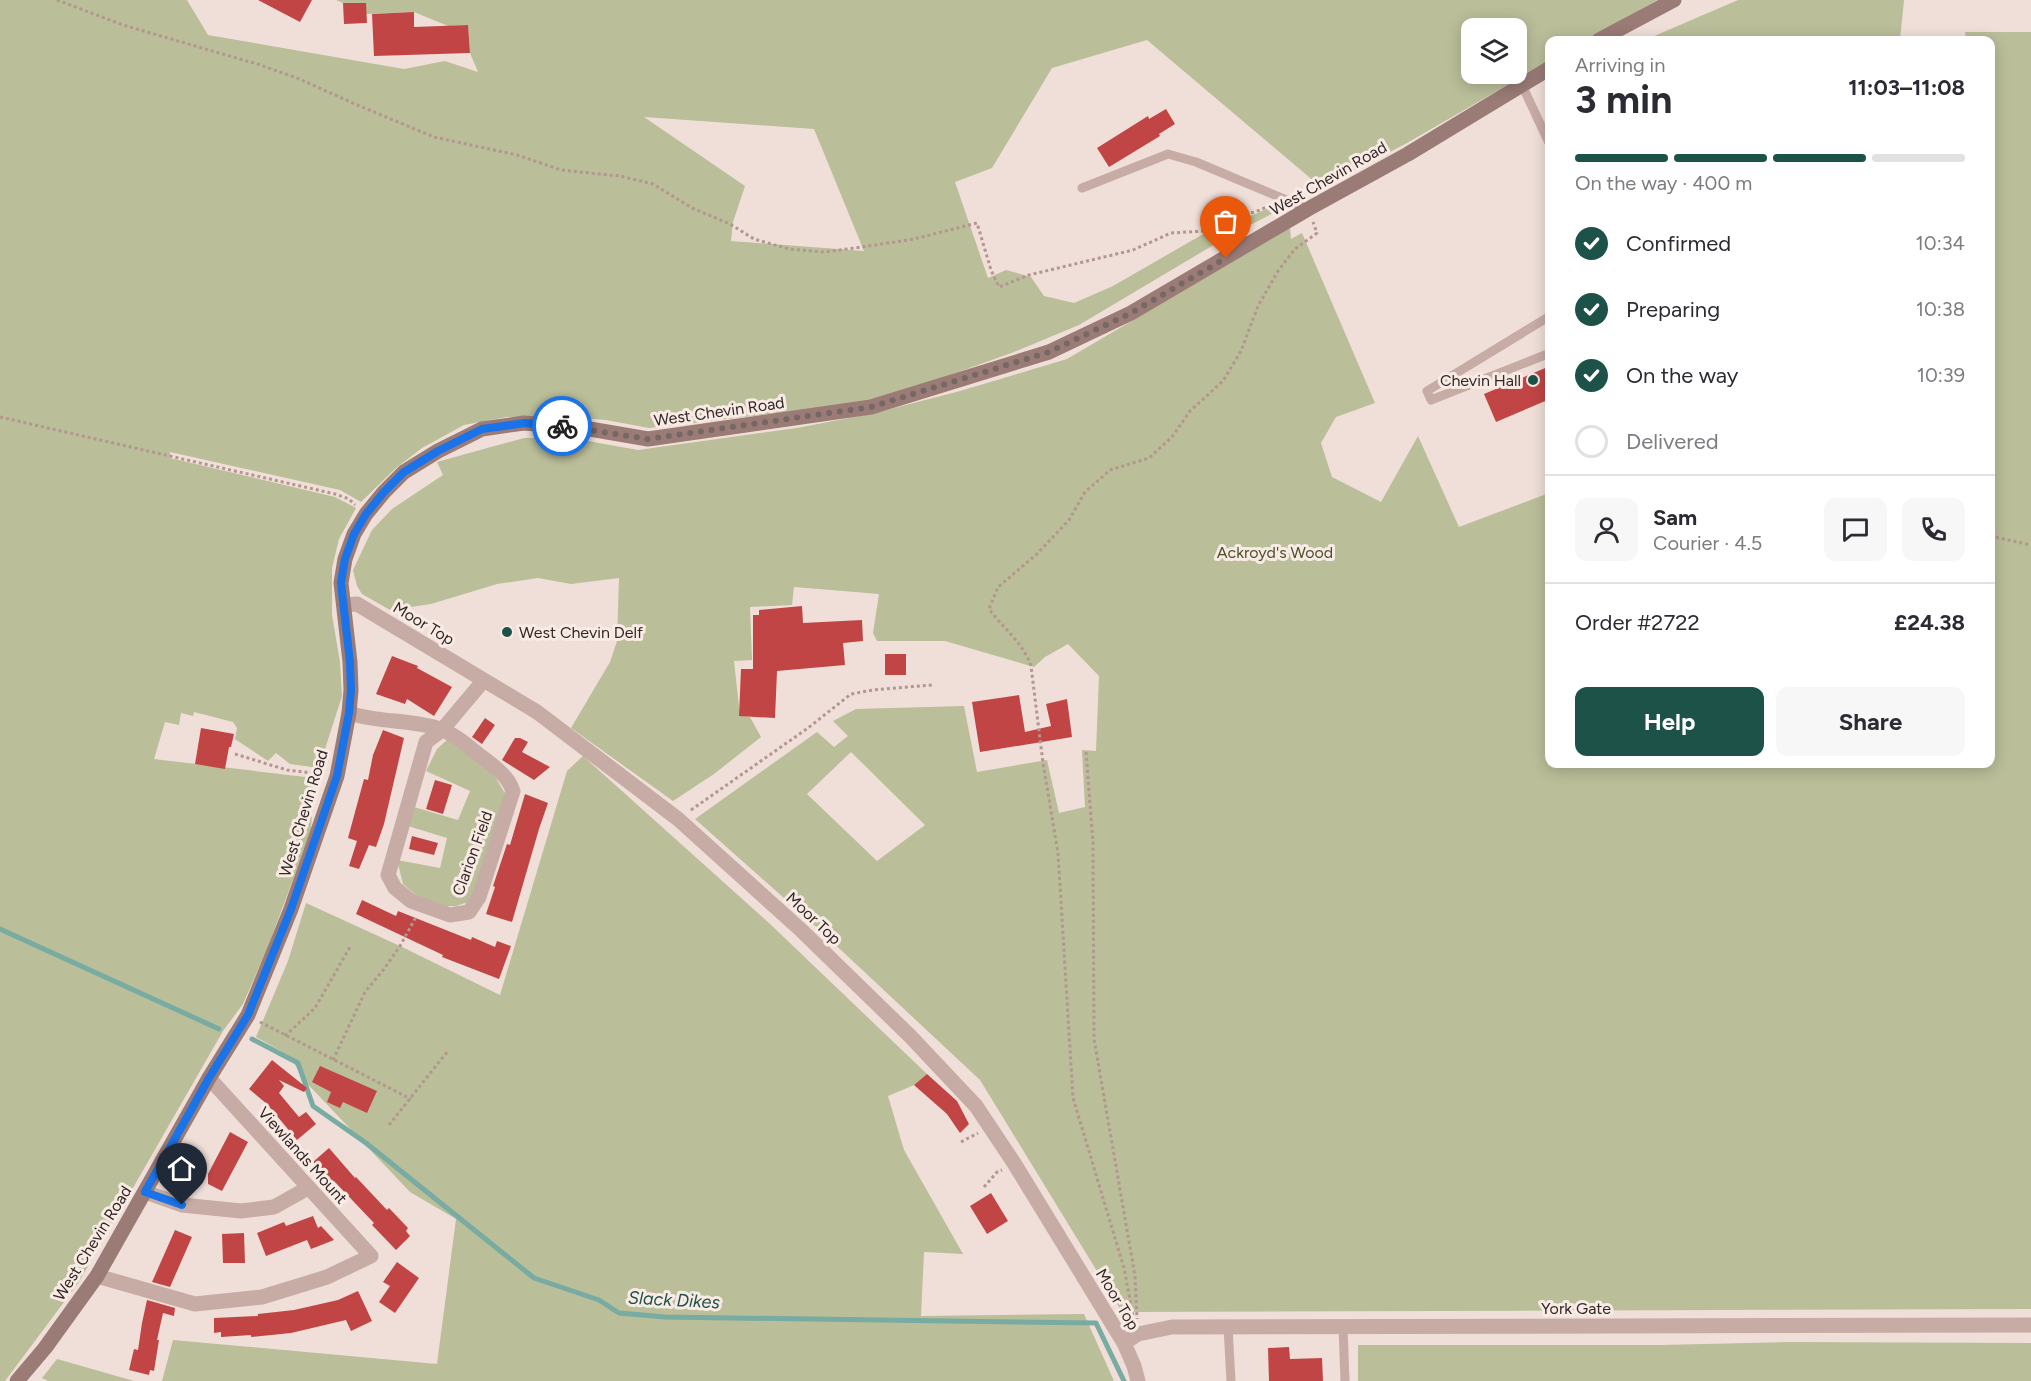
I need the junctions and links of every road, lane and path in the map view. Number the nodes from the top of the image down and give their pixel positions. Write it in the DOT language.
graph roads {
  1 [pos="57,0"];
  2 [pos="1674,0"];
  3 [pos="1606,36"];
  4 [pos="1545,71"];
  5 [pos="1522,86"];
  6 [pos="1545,134"];
  7 [pos="1082,188"];
  8 [pos="1284,199"];
  9 [pos="1308,209"];
  10 [pos="1545,319"];
  11 [pos="1545,355"];
  12 [pos="0,417"];
  13 [pos="366,514"];
  14 [pos="1995,537"];
  15 [pos="2031,544"];
  16 [pos="344,605"];
  17 [pos="484,680"];
  18 [pos="933,685"];
  19 [pos="349,713"];
  20 [pos="442,730"];
  21 [pos="1086,752"];
  22 [pos="235,754"];
  23 [pos="337,776"];
  24 [pos="678,819"];
  25 [pos="423,905"];
  26 [pos="350,947"];
  27 [pos="248,1015"];
  28 [pos="285,1036"];
  29 [pos="447,1052"];
  30 [pos="333,1060"];
  31 [pos="209,1078"];
  32 [pos="411,1099"];
  33 [pos="389,1125"];
  34 [pos="1014,1163"];
  35 [pos="984,1187"];
  36 [pos="308,1188"];
  37 [pos="145,1192"];
  38 [pos="97,1276"];
  39 [pos="2031,1325"];
  40 [pos="1228,1327"];
  41 [pos="1343,1327"];
  42 [pos="1133,1337"];
  43 [pos="17,1381"];
  44 [pos="1138,1381"];
  45 [pos="1230,1381"];
  46 [pos="1345,1381"];
  1 -- 8 [label="path"];
  2 -- 3 [label="street"];
  4 -- 5 [label="street, West Chevin Road"];
  5 -- 6 [label="lane"];
  5 -- 9 [label="street, West Chevin Road"];
  7 -- 8 [label="lane"];
  8 -- 9 [label="lane"];
  9 -- 13 [label="street, West Chevin Road"];
  9 -- 42 [label="path"];
  10 -- 11 [label="lane"];
  12 -- 13 [label="path"];
  13 -- 16 [label="street, West Chevin Road"];
  14 -- 15 [label="path"];
  16 -- 17 [label="street, Moor Top"];
  16 -- 19 [label="street, West Chevin Road"];
  17 -- 20 [label="street"];
  17 -- 24 [label="street, Moor Top"];
  18 -- 24 [label="path"];
  19 -- 20 [label="street, Clarion Field"];
  19 -- 23 [label="street, West Chevin Road"];
  20 -- 25 [label="street, Clarion Field"];
  20 -- 25 [label="street, Clarion Field"];
  21 -- 42 [label="path"];
  22 -- 23 [label="path"];
  23 -- 27 [label="street, West Chevin Road"];
  24 -- 34 [label="street, Moor Top"];
  25 -- 30 [label="path"];
  26 -- 28 [label="path"];
  27 -- 28 [label="path"];
  27 -- 31 [label="street, West Chevin Road"];
  28 -- 30 [label="path"];
  29 -- 32 [label="path"];
  30 -- 32 [label="path"];
  31 -- 36 [label="street, Viewlands Mount"];
  31 -- 37 [label="street, West Chevin Road"];
  32 -- 33 [label="path"];
  34 -- 35 [label="path"];
  34 -- 42 [label="street, Moor Top"];
  36 -- 37 [label="street"];
  36 -- 38 [label="street, Viewlands Mount"];
  37 -- 38 [label="street, West Chevin Road"];
  38 -- 43 [label="street, West Chevin Road"];
  39 -- 41 [label="street, York Gate"];
  40 -- 41 [label="street, York Gate"];
  40 -- 42 [label="street, York Gate"];
  40 -- 45 [label="lane"];
  41 -- 46 [label="lane"];
  42 -- 44 [label="street, Moor Top"];
}
